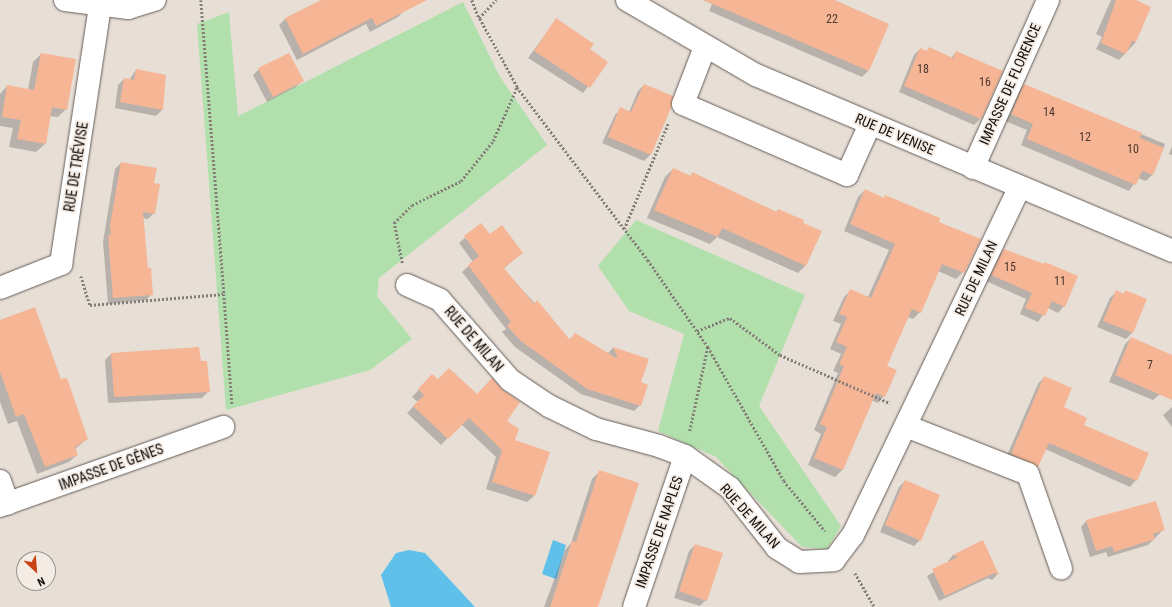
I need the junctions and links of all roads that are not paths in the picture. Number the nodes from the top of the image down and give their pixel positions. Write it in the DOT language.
graph roads {
  1 [pos="65,0"];
  2 [pos="155,0"];
  3 [pos="627,0"];
  4 [pos="1048,0"];
  5 [pos="100,5"];
  6 [pos="705,47"];
  7 [pos="870,124"];
  8 [pos="973,168"];
  9 [pos="1019,188"];
  10 [pos="1172,250"];
  11 [pos="407,285"];
  12 [pos="0,288"];
  13 [pos="909,420"];
  14 [pos="223,427"];
  15 [pos="685,456"];
  16 [pos="0,481"];
  17 [pos="4,505"];
  18 [pos="1060,568"];
  19 [pos="634,607"];
  1 -- 5 [label="street"];
  2 -- 5 [label="street"];
  3 -- 6 [label="street, RUE DE VENISE"];
  4 -- 8 [label="street, IMPASSE DE FLORENCE"];
  5 -- 12 [label="street, RUE DE TRÉVISE"];
  6 -- 7 [label="street, RUE DE VENISE"];
  6 -- 7 [label="street"];
  7 -- 8 [label="street, RUE DE VENISE"];
  8 -- 9 [label="street, RUE DE VENISE"];
  9 -- 10 [label="street, RUE DE VENISE"];
  9 -- 13 [label="street, RUE DE MILAN"];
  11 -- 15 [label="street, RUE DE MILAN"];
  13 -- 15 [label="street, RUE DE MILAN"];
  13 -- 18 [label="street"];
  14 -- 17 [label="street, IMPASSE DE GÊNES"];
  15 -- 19 [label="street, IMPASSE DE NAPLES"];
  16 -- 17 [label="street"];
}
